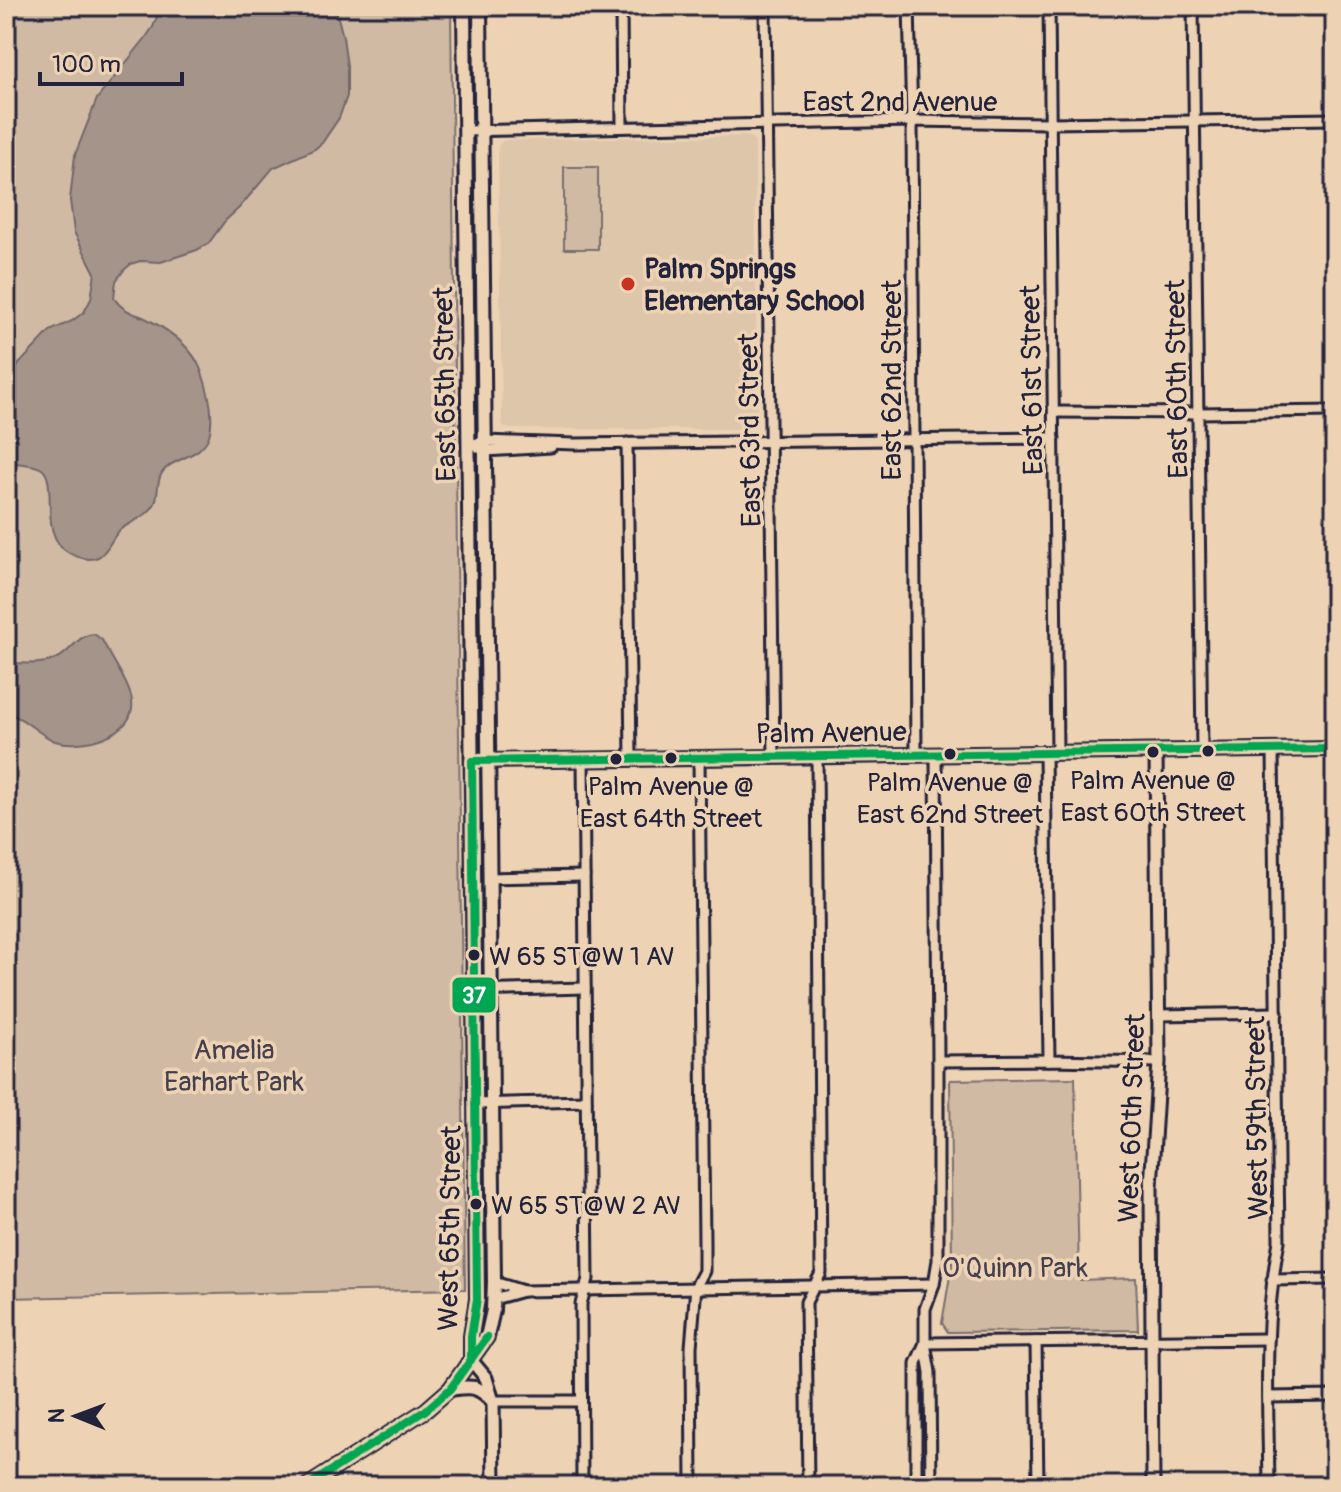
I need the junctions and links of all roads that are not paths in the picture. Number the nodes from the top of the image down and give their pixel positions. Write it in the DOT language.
graph roads {
  1 [pos="464,6"];
  2 [pos="480,6"];
  3 [pos="621,6"];
  4 [pos="765,6"];
  5 [pos="909,6"];
  6 [pos="1049,6"];
  7 [pos="1193,6"];
  8 [pos="1334,6"];
  9 [pos="1335,119"];
  10 [pos="912,121"];
  11 [pos="1193,121"];
  12 [pos="1050,123"];
  13 [pos="766,125"];
  14 [pos="622,127"];
  15 [pos="482,130"];
  16 [pos="465,131"];
  17 [pos="1335,133"];
  18 [pos="1335,411"];
  19 [pos="1054,412"];
  20 [pos="1199,413"];
  21 [pos="1054,438"];
  22 [pos="913,440"];
  23 [pos="771,441"];
  24 [pos="627,443"];
  25 [pos="469,445"];
  26 [pos="485,446"];
  27 [pos="1335,749"];
  28 [pos="1273,750"];
  29 [pos="1156,751"];
  30 [pos="1202,751"];
  31 [pos="1051,753"];
  32 [pos="936,754"];
  33 [pos="916,755"];
  34 [pos="817,756"];
  35 [pos="774,757"];
  36 [pos="699,758"];
  37 [pos="583,759"];
  38 [pos="631,759"];
  39 [pos="472,761"];
  40 [pos="488,761"];
  41 [pos="584,876"];
  42 [pos="489,878"];
  43 [pos="585,988"];
  44 [pos="474,991"];
  45 [pos="490,991"];
  46 [pos="1277,1013"];
  47 [pos="1159,1015"];
  48 [pos="1049,1060"];
  49 [pos="938,1061"];
  50 [pos="1159,1062"];
  51 [pos="586,1101"];
  52 [pos="475,1104"];
  53 [pos="491,1104"];
  54 [pos="1335,1279"];
  55 [pos="1272,1280"];
  56 [pos="494,1282"];
  57 [pos="934,1284"];
  58 [pos="815,1285"];
  59 [pos="696,1286"];
  60 [pos="523,1291"];
  61 [pos="583,1291"];
  62 [pos="494,1299"];
  63 [pos="1267,1339"];
  64 [pos="1151,1341"];
  65 [pos="1036,1342"];
  66 [pos="925,1343"];
  67 [pos="471,1360"];
  68 [pos="450,1389"];
  69 [pos="1335,1396"];
  70 [pos="1268,1397"];
  71 [pos="493,1401"];
  72 [pos="581,1401"];
  73 [pos="307,1486"];
  74 [pos="494,1486"];
  75 [pos="582,1486"];
  76 [pos="692,1486"];
  77 [pos="808,1486"];
  78 [pos="916,1486"];
  79 [pos="931,1486"];
  80 [pos="1038,1486"];
  81 [pos="1153,1486"];
  82 [pos="1269,1486"];
  1 -- 16 [label="main road, East 65th Street"];
  2 -- 15 [label="main road, East 65th Street"];
  3 -- 14 [label="street"];
  4 -- 13 [label="street, East 63rd Street"];
  5 -- 10 [label="street, East 62nd Street"];
  6 -- 12 [label="street, East 61st Street"];
  7 -- 11 [label="street, East 60th Street"];
  8 -- 9 [label="street"];
  9 -- 11 [label="street, East 2nd Avenue"];
  9 -- 17 [label="street"];
  10 -- 12 [label="street, East 2nd Avenue"];
  10 -- 13 [label="street, East 2nd Avenue"];
  10 -- 22 [label="street, East 62nd Street"];
  11 -- 12 [label="street, East 2nd Avenue"];
  11 -- 20 [label="street, East 60th Street"];
  12 -- 19 [label="street, East 61st Street"];
  13 -- 14 [label="street, East 2nd Avenue"];
  13 -- 23 [label="street, East 63rd Street"];
  14 -- 15 [label="street, East 2nd Avenue"];
  15 -- 16 [label="street, East 2nd Avenue"];
  15 -- 26 [label="main road, East 65th Street"];
  16 -- 25 [label="main road, East 65th Street"];
  18 -- 20 [label="street"];
  19 -- 20 [label="street"];
  19 -- 21 [label="street, East 61st Street"];
  20 -- 30 [label="street, East 60th Street"];
  21 -- 22 [label="street"];
  21 -- 31 [label="street, East 61st Street"];
  22 -- 23 [label="street"];
  22 -- 33 [label="street, East 62nd Street"];
  23 -- 24 [label="street"];
  23 -- 35 [label="street, East 63rd Street"];
  24 -- 26 [label="street"];
  24 -- 38 [label="street"];
  25 -- 26 [label="street"];
  25 -- 39 [label="main road, East 65th Street"];
  26 -- 40 [label="main road, East 65th Street"];
  27 -- 28 [label="main road, Palm Avenue"];
  28 -- 30 [label="main road, Palm Avenue"];
  28 -- 46 [label="street, West 59th Street"];
  29 -- 30 [label="main road, Palm Avenue"];
  29 -- 31 [label="main road, Palm Avenue"];
  29 -- 47 [label="street, West 60th Street"];
  31 -- 32 [label="main road, Palm Avenue"];
  31 -- 48 [label="street, East 61st Street"];
  32 -- 33 [label="main road, Palm Avenue"];
  32 -- 49 [label="street"];
  33 -- 34 [label="main road, Palm Avenue"];
  34 -- 35 [label="main road, Palm Avenue"];
  34 -- 58 [label="street"];
  35 -- 36 [label="main road, Palm Avenue"];
  36 -- 38 [label="main road, Palm Avenue"];
  36 -- 59 [label="street"];
  37 -- 38 [label="main road, Palm Avenue"];
  37 -- 40 [label="main road, Palm Avenue"];
  37 -- 41 [label="street"];
  39 -- 40 [label="main road, Palm Avenue"];
  39 -- 44 [label="main road, West 65th Street"];
  40 -- 42 [label="main road, West 65th Street"];
  41 -- 42 [label="street"];
  41 -- 43 [label="street"];
  42 -- 45 [label="main road, West 65th Street"];
  43 -- 45 [label="street"];
  43 -- 51 [label="street"];
  44 -- 45 [label="street"];
  44 -- 52 [label="main road, West 65th Street"];
  45 -- 53 [label="main road, West 65th Street"];
  46 -- 47 [label="street"];
  46 -- 55 [label="street, West 59th Street"];
  47 -- 50 [label="street, West 60th Street"];
  48 -- 49 [label="street"];
  48 -- 50 [label="street"];
  49 -- 57 [label="street"];
  50 -- 64 [label="street, West 60th Street"];
  51 -- 53 [label="street"];
  51 -- 61 [label="street"];
  52 -- 53 [label="street"];
  52 -- 67 [label="main road, West 65th Street"];
  53 -- 56 [label="main road, West 65th Street"];
  54 -- 55 [label="street"];
  55 -- 63 [label="street, West 59th Street"];
  56 -- 60 [label="street"];
  56 -- 62 [label="main road, West 65th Street"];
  57 -- 58 [label="street"];
  57 -- 66 [label="street"];
  58 -- 59 [label="street"];
  58 -- 77 [label="street"];
  59 -- 61 [label="street"];
  59 -- 76 [label="street"];
  60 -- 61 [label="street"];
  60 -- 62 [label="street"];
  61 -- 72 [label="street"];
  62 -- 67 [label="main road, West 65th Street"];
  63 -- 64 [label="street"];
  63 -- 70 [label="street, West 59th Street"];
  64 -- 65 [label="street"];
  64 -- 81 [label="street, West 60th Street"];
  65 -- 66 [label="street"];
  65 -- 80 [label="street"];
  66 -- 78 [label="street"];
  66 -- 79 [label="street"];
  67 -- 68 [label="main road"];
  67 -- 71 [label="street, West 65th Street"];
  68 -- 71 [label="main road"];
  68 -- 73 [label="main road"];
  69 -- 70 [label="street"];
  70 -- 82 [label="street, West 59th Street"];
  71 -- 72 [label="street"];
  71 -- 74 [label="street, West 65th Street"];
  72 -- 75 [label="street"];
}
